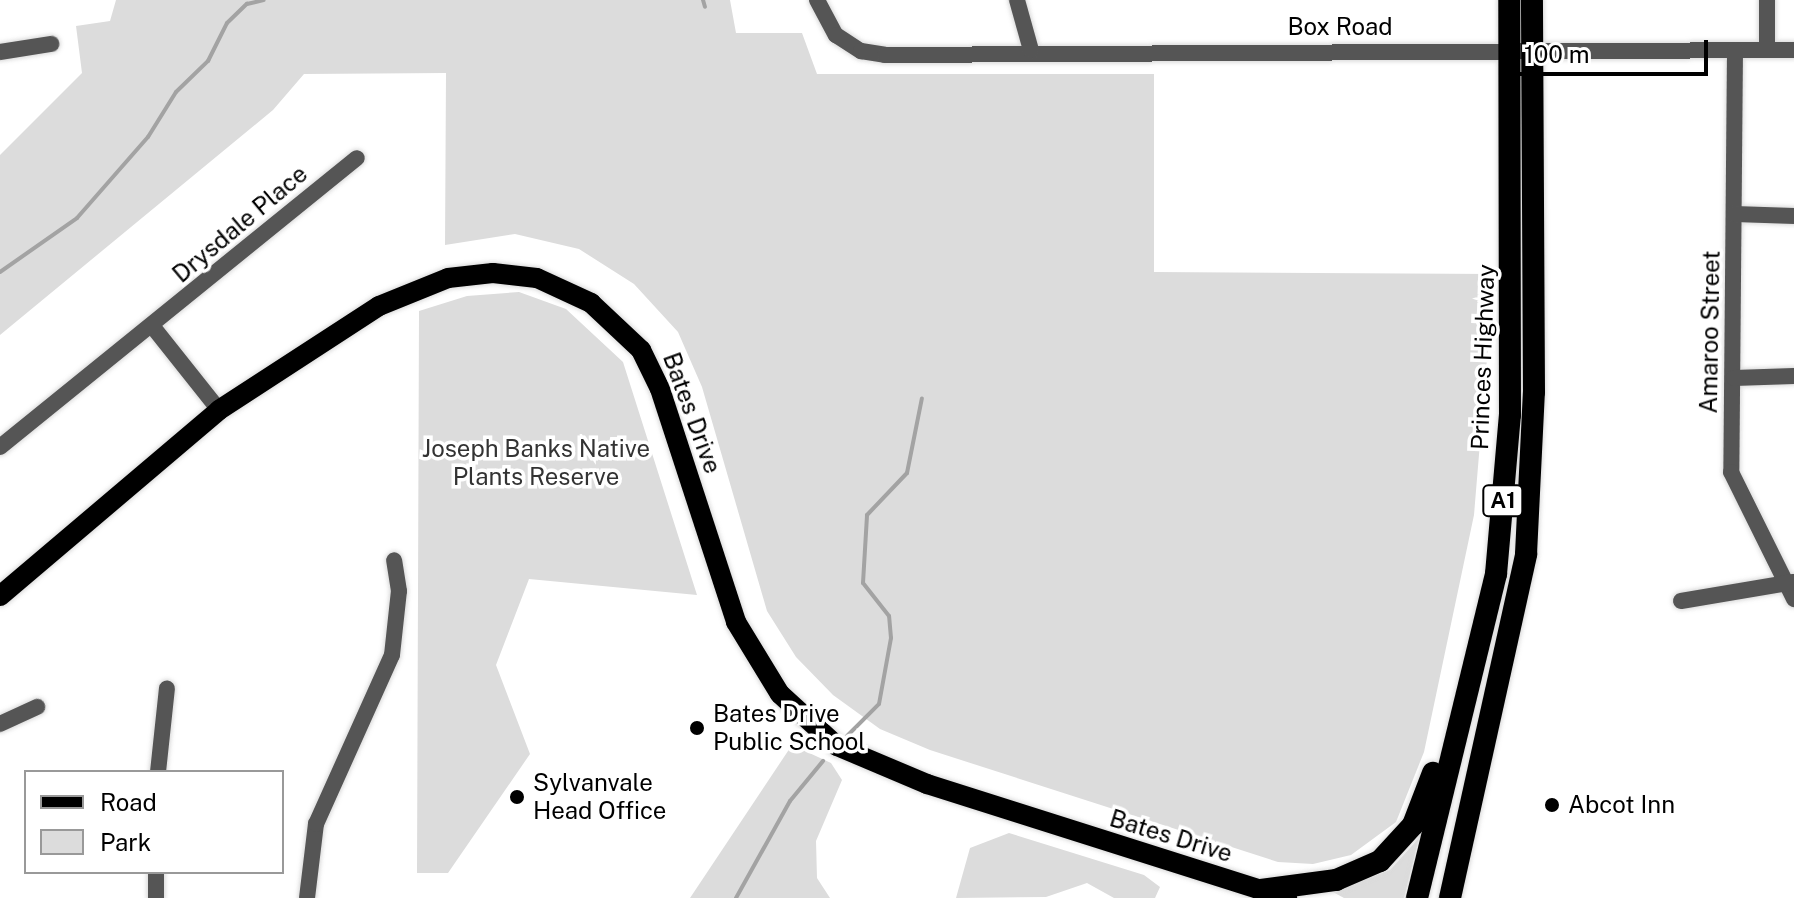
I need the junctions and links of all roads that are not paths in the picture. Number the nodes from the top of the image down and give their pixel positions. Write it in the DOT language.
graph roads {
  1 [pos="817,0"];
  2 [pos="1017,0"];
  3 [pos="1509,0"];
  4 [pos="1532,0"];
  5 [pos="1767,0"];
  6 [pos="51,44"];
  7 [pos="1031,50"];
  8 [pos="1735,50"];
  9 [pos="1767,50"];
  10 [pos="1794,50"];
  11 [pos="1522,51"];
  12 [pos="0,52"];
  13 [pos="357,158"];
  14 [pos="1735,214"];
  15 [pos="1794,216"];
  16 [pos="153,327"];
  17 [pos="1794,376"];
  18 [pos="1734,378"];
  19 [pos="219,410"];
  20 [pos="0,447"];
  21 [pos="394,560"];
  22 [pos="1789,583"];
  23 [pos="0,596"];
  24 [pos="1794,599"];
  25 [pos="1681,601"];
  26 [pos="167,688"];
  27 [pos="37,707"];
  28 [pos="0,724"];
  29 [pos="1454,743"];
  30 [pos="158,770"];
  31 [pos="156,874"];
  32 [pos="1268,894"];
  33 [pos="156,898"];
  34 [pos="307,898"];
  35 [pos="1287,898"];
  36 [pos="1417,898"];
  37 [pos="1450,898"];
  1 -- 7 [label="street, Box Road"];
  2 -- 7 [label="street"];
  3 -- 11 [label="highway, Princes Highway / A1"];
  4 -- 11 [label="highway, Princes Highway / A1"];
  5 -- 9 [label="street"];
  6 -- 12 [label="street"];
  7 -- 11 [label="street, Box Road"];
  8 -- 9 [label="street, Box Road"];
  8 -- 11 [label="street, Box Road"];
  8 -- 14 [label="street, Amaroo Street"];
  9 -- 10 [label="street, Box Road"];
  11 -- 29 [label="highway, Princes Highway / A1"];
  11 -- 37 [label="highway, Princes Highway / A1"];
  13 -- 16 [label="street, Drysdale Place"];
  14 -- 15 [label="street"];
  14 -- 18 [label="street, Amaroo Street"];
  16 -- 19 [label="street"];
  16 -- 20 [label="street, Drysdale Place"];
  17 -- 18 [label="street"];
  18 -- 22 [label="street, Amaroo Street"];
  19 -- 23 [label="main road, Bates Drive"];
  19 -- 32 [label="main road, Bates Drive"];
  21 -- 34 [label="street"];
  22 -- 24 [label="street, Amaroo Street"];
  22 -- 25 [label="street"];
  26 -- 30 [label="street"];
  27 -- 28 [label="street"];
  29 -- 32 [label="highway"];
  29 -- 36 [label="highway, Princes Highway / A1"];
  31 -- 33 [label="street"];
  32 -- 35 [label="main road, Bates Drive"];
}
